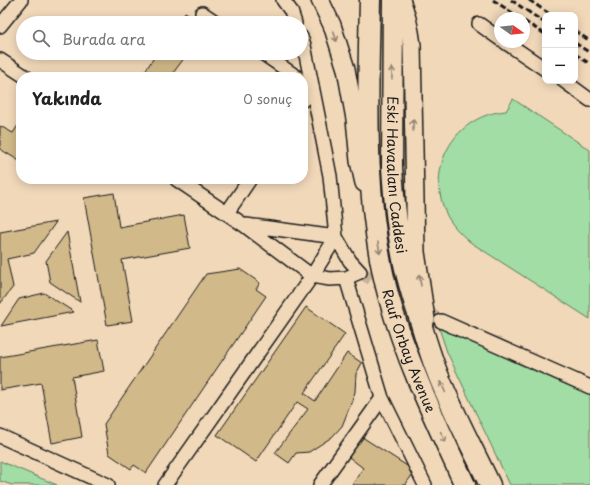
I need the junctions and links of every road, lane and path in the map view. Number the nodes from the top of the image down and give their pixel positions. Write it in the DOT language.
graph roads {
  1 [pos="20,0"];
  2 [pos="283,0"];
  3 [pos="320,0"];
  4 [pos="370,0"];
  5 [pos="393,0"];
  6 [pos="400,0"];
  7 [pos="202,13"];
  8 [pos="206,16"];
  9 [pos="293,16"];
  10 [pos="2,22"];
  11 [pos="479,24"];
  12 [pos="494,35"];
  13 [pos="514,48"];
  14 [pos="0,60"];
  15 [pos="272,60"];
  16 [pos="305,60"];
  17 [pos="542,67"];
  18 [pos="18,72"];
  19 [pos="290,72"];
  20 [pos="306,72"];
  21 [pos="568,84"];
  22 [pos="308,88"];
  23 [pos="590,100"];
  24 [pos="184,184"];
  25 [pos="247,184"];
  26 [pos="373,210"];
  27 [pos="227,213"];
  28 [pos="244,225"];
  29 [pos="336,237"];
  30 [pos="312,276"];
  31 [pos="346,278"];
  32 [pos="441,321"];
  33 [pos="428,346"];
  34 [pos="590,387"];
  35 [pos="382,398"];
  36 [pos="0,436"];
  37 [pos="422,484"];
  38 [pos="108,485"];
  39 [pos="165,485"];
  40 [pos="320,485"];
  41 [pos="464,485"];
  42 [pos="490,485"];
  1 -- 10 [label="lane"];
  2 -- 9 [label="lane"];
  3 -- 26 [label="main road, one-way"];
  4 -- 26 [label="highway, Eski Havaalanı Caddesi"];
  33 -- 5 [label="highway, Eski Havaalanı Caddesi, one-way"];
  33 -- 6 [label="main road, one-way"];
  7 -- 8 [label="lane"];
  11 -- 12 [label="lane"];
  13 -- 17 [label="lane"];
  14 -- 18 [label="lane"];
  15 -- 19 [label="lane"];
  16 -- 20 [label="lane"];
  21 -- 23 [label="lane"];
  22 -- 29 [label="lane"];
  24 -- 27 [label="lane"];
  25 -- 27 [label="lane"];
  26 -- 41 [label="highway, Rauf Orbay Avenue, one-way"];
  27 -- 28 [label="lane"];
  28 -- 29 [label="lane"];
  28 -- 30 [label="lane"];
  29 -- 30 [label="lane"];
  29 -- 31 [label="lane"];
  30 -- 31 [label="lane"];
  30 -- 39 [label="lane"];
  31 -- 35 [label="lane"];
  32 -- 34 [label="lane"];
  42 -- 33 [label="highway, Rauf Orbay Avenue, one-way"];
  35 -- 37 [label="lane"];
  35 -- 40 [label="lane"];
  36 -- 38 [label="lane"];
}
